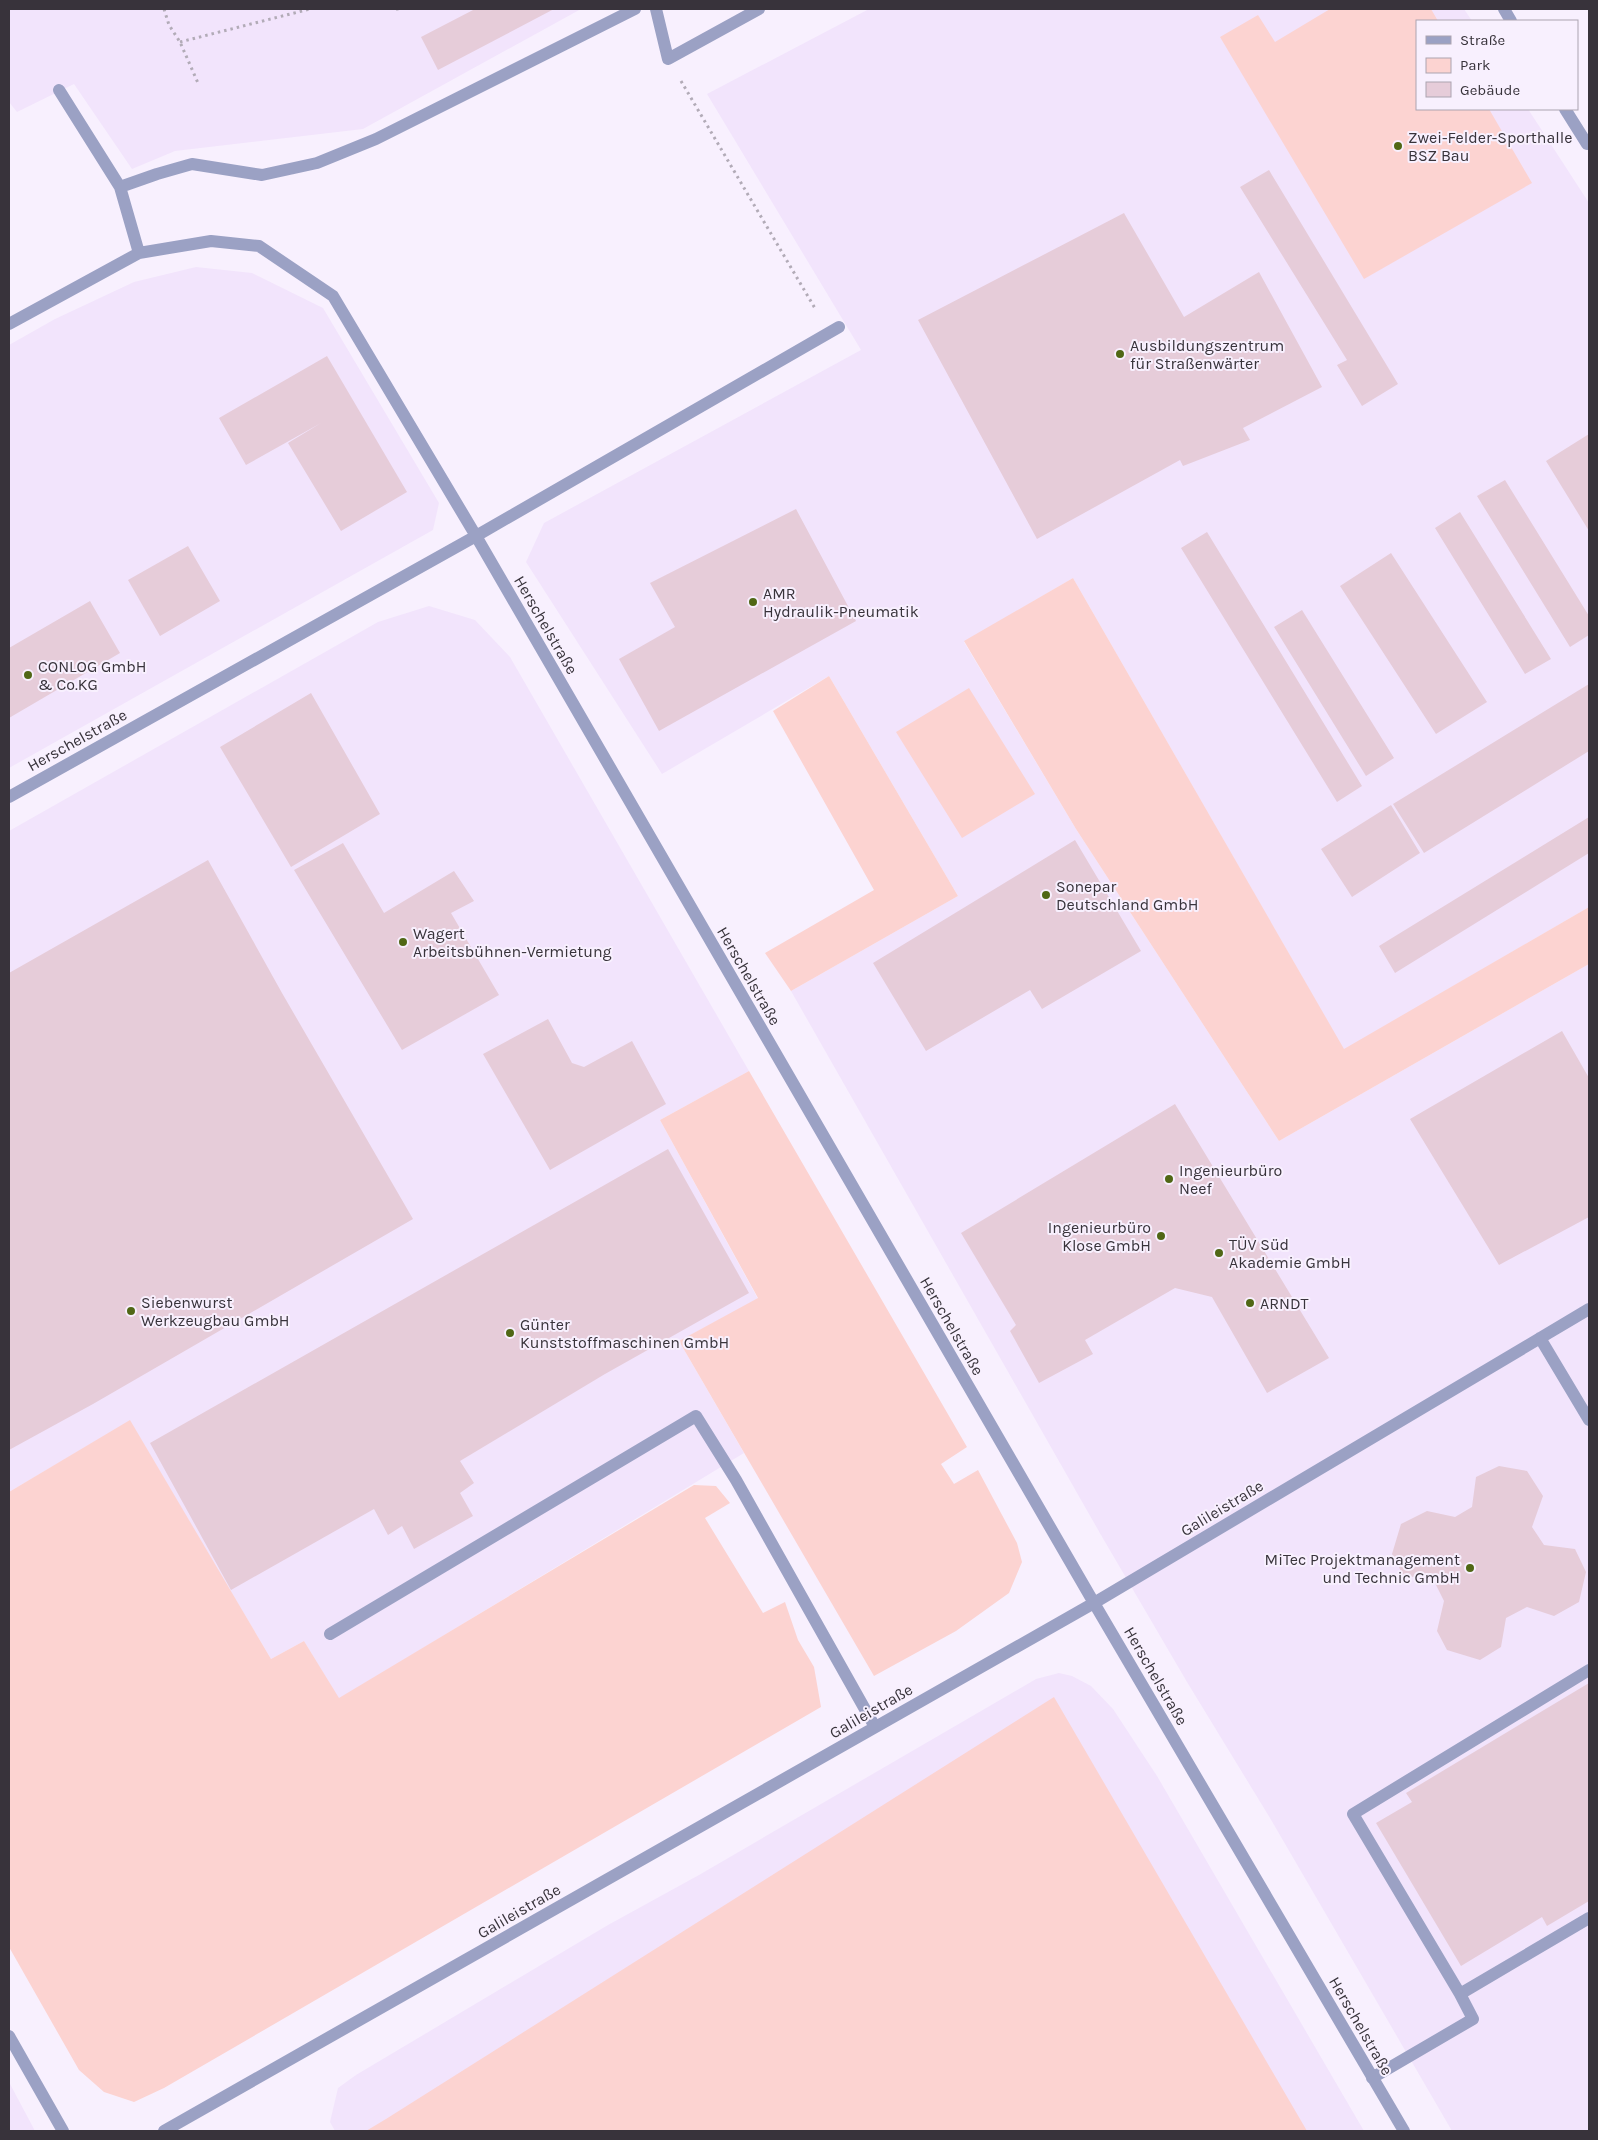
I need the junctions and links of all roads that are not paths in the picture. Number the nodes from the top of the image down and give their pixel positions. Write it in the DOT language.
graph roads {
  1 [pos="635,9"];
  2 [pos="656,9"];
  3 [pos="759,9"];
  4 [pos="1504,9"];
  5 [pos="1511,20"];
  6 [pos="59,90"];
  7 [pos="1566,110"];
  8 [pos="1587,144"];
  9 [pos="120,187"];
  10 [pos="139,253"];
  11 [pos="9,324"];
  12 [pos="834,330"];
  13 [pos="476,536"];
  14 [pos="9,797"];
  15 [pos="1589,1309"];
  16 [pos="1540,1338"];
  17 [pos="1589,1420"];
  18 [pos="1094,1603"];
  19 [pos="330,1634"];
  20 [pos="1589,1670"];
  21 [pos="875,1727"];
  22 [pos="1589,1918"];
  23 [pos="1460,1994"];
  24 [pos="9,2036"];
  25 [pos="1372,2078"];
  26 [pos="63,2131"];
  27 [pos="164,2131"];
  28 [pos="1404,2131"];
  1 -- 9 [label="street"];
  2 -- 3 [label="street"];
  4 -- 5 [label="street"];
  6 -- 9 [label="street"];
  7 -- 8 [label="street"];
  9 -- 10 [label="street"];
  10 -- 11 [label="street"];
  10 -- 13 [label="street"];
  12 -- 13 [label="street, Herschelstraße"];
  13 -- 14 [label="street, Herschelstraße"];
  13 -- 18 [label="street, Herschelstraße"];
  15 -- 16 [label="street, Galileistraße"];
  16 -- 17 [label="street"];
  16 -- 18 [label="street, Galileistraße"];
  18 -- 21 [label="street, Galileistraße"];
  18 -- 25 [label="street, Herschelstraße"];
  19 -- 21 [label="street"];
  20 -- 23 [label="street"];
  21 -- 27 [label="street, Galileistraße"];
  22 -- 23 [label="street"];
  23 -- 25 [label="street"];
  24 -- 26 [label="street"];
  25 -- 28 [label="street, Herschelstraße"];
}
